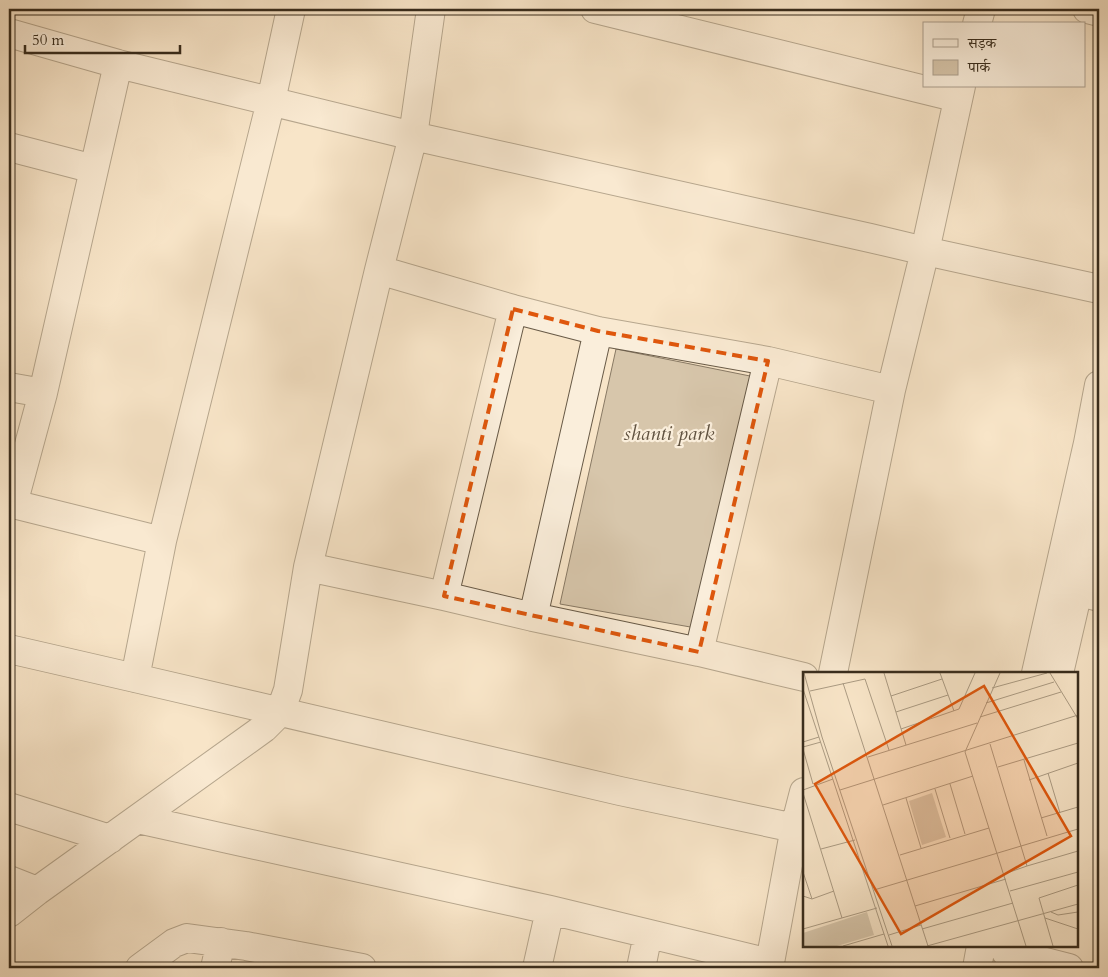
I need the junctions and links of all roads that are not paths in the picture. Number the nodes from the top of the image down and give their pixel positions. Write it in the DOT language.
graph roads {
  1 [pos="291,9"];
  2 [pos="432,9"];
  3 [pos="595,9"];
  4 [pos="981,9"];
  5 [pos="1086,9"];
  6 [pos="1099,12"];
  7 [pos="978,22"];
  8 [pos="9,33"];
  9 [pos="118,64"];
  10 [pos="923,84"];
  11 [pos="941,88"];
  12 [pos="959,92"];
  13 [pos="271,101"];
  14 [pos="413,136"];
  15 [pos="9,147"];
  16 [pos="94,169"];
  17 [pos="925,251"];
  18 [pos="379,270"];
  19 [pos="1099,289"];
  20 [pos="513,309"];
  21 [pos="598,331"];
  22 [pos="768,361"];
  23 [pos="1099,384"];
  24 [pos="9,387"];
  25 [pos="891,390"];
  26 [pos="44,393"];
  27 [pos="1099,486"];
  28 [pos="11,503"];
  29 [pos="162,541"];
  30 [pos="308,567"];
  31 [pos="1078,591"];
  32 [pos="444,596"];
  33 [pos="533,616"];
  34 [pos="9,649"];
  35 [pos="699,652"];
  36 [pos="833,672"];
  37 [pos="1037,672"];
  38 [pos="1059,672"];
  39 [pos="803,677"];
  40 [pos="135,678"];
  41 [pos="280,712"];
  42 [pos="803,801"];
  43 [pos="9,807"];
  44 [pos="138,819"];
  45 [pos="800,828"];
  46 [pos="110,839"];
  47 [pos="9,880"];
  48 [pos="37,891"];
  49 [pos="550,910"];
  50 [pos="9,913"];
  51 [pos="648,934"];
  52 [pos="221,942"];
  53 [pos="999,953"];
  54 [pos="770,966"];
  55 [pos="140,968"];
  56 [pos="215,968"];
  57 [pos="362,968"];
  58 [pos="537,968"];
  59 [pos="641,968"];
  60 [pos="977,968"];
  61 [pos="1069,968"];
  1 -- 13 [label="street"];
  2 -- 14 [label="street"];
  3 -- 10 [label="street"];
  4 -- 7 [label="street"];
  5 -- 6 [label="street"];
  8 -- 9 [label="street"];
  9 -- 13 [label="street"];
  9 -- 16 [label="street"];
  11 -- 12 [label="street"];
  12 -- 17 [label="street"];
  13 -- 14 [label="street"];
  13 -- 29 [label="street"];
  14 -- 17 [label="street"];
  14 -- 18 [label="street"];
  15 -- 16 [label="street"];
  16 -- 26 [label="street"];
  17 -- 19 [label="street"];
  17 -- 25 [label="street"];
  18 -- 20 [label="street"];
  18 -- 30 [label="street"];
  20 -- 21 [label="street"];
  20 -- 32 [label="street"];
  21 -- 22 [label="street"];
  21 -- 33 [label="street"];
  22 -- 25 [label="street"];
  22 -- 35 [label="street"];
  23 -- 31 [label="street"];
  24 -- 26 [label="street"];
  25 -- 36 [label="street"];
  26 -- 28 [label="street"];
  27 -- 31 [label="street"];
  28 -- 29 [label="street"];
  29 -- 40 [label="street"];
  30 -- 32 [label="street"];
  30 -- 41 [label="street"];
  31 -- 37 [label="street"];
  31 -- 38 [label="street"];
  32 -- 33 [label="street"];
  33 -- 35 [label="street"];
  34 -- 40 [label="street"];
  35 -- 39 [label="street"];
  40 -- 41 [label="street"];
  41 -- 44 [label="street"];
  41 -- 45 [label="street"];
  42 -- 45 [label="street"];
  43 -- 46 [label="street"];
  44 -- 46 [label="street"];
  44 -- 49 [label="street"];
  45 -- 54 [label="street"];
  46 -- 48 [label="street"];
  47 -- 48 [label="street"];
  48 -- 50 [label="street"];
  49 -- 51 [label="street"];
  49 -- 58 [label="street"];
  51 -- 54 [label="street"];
  51 -- 59 [label="street"];
  52 -- 55 [label="street"];
  52 -- 56 [label="street"];
  52 -- 57 [label="street"];
  53 -- 60 [label="street"];
  53 -- 61 [label="street"];
}
